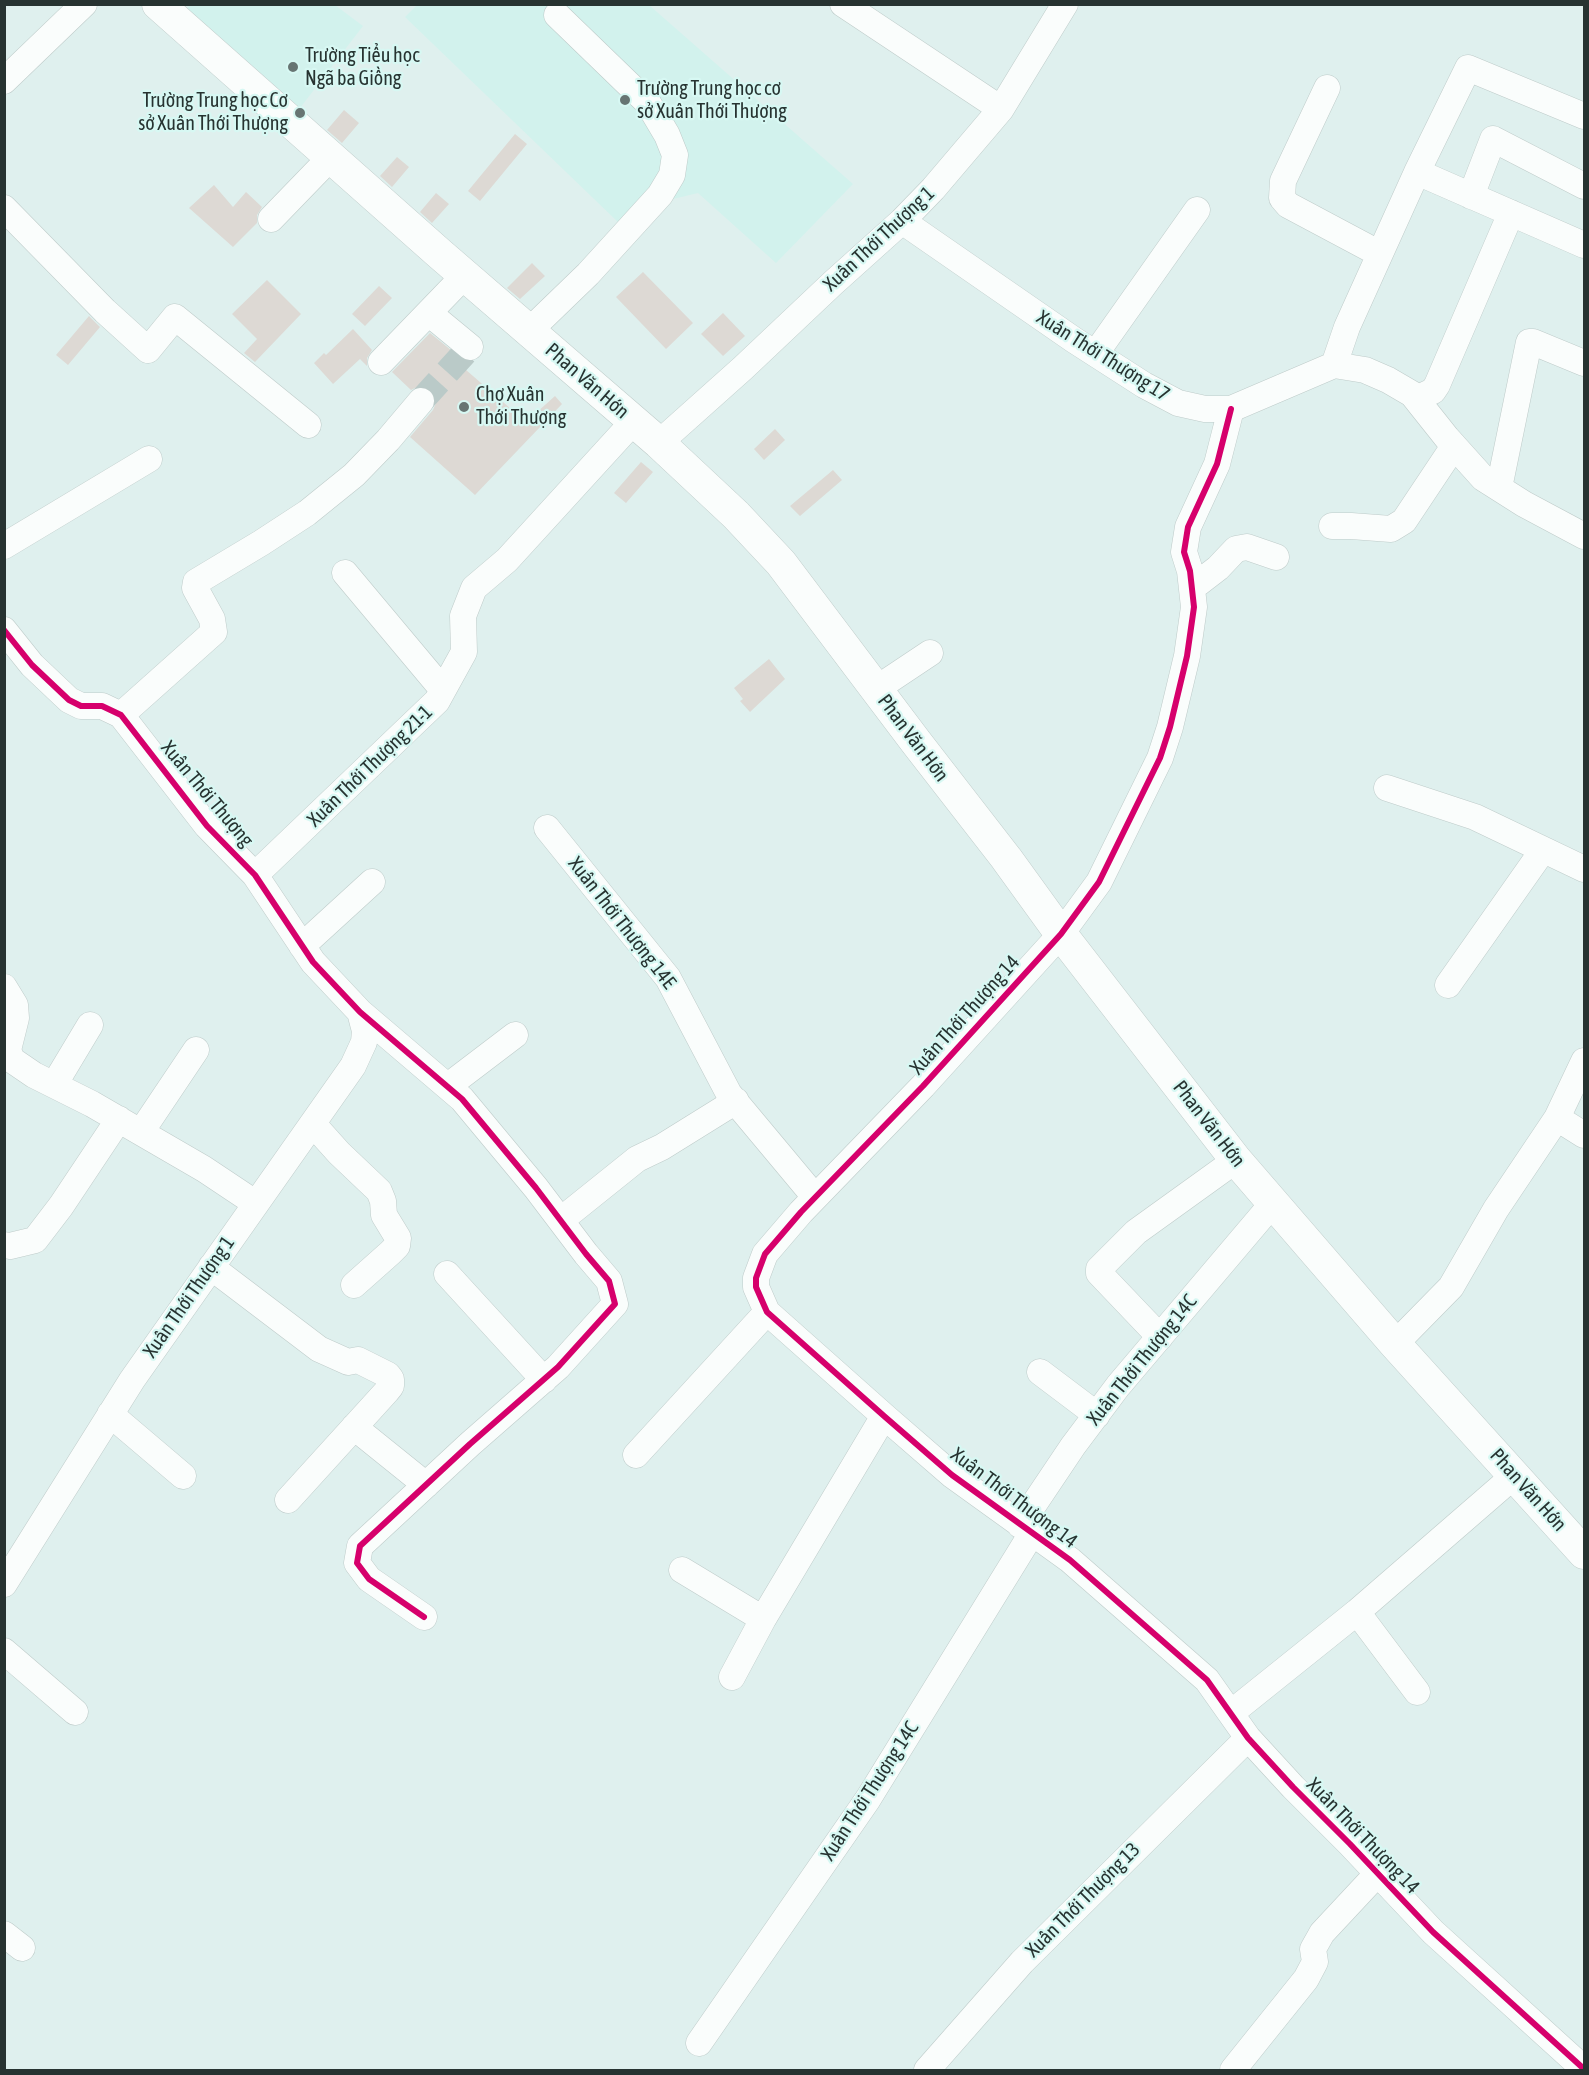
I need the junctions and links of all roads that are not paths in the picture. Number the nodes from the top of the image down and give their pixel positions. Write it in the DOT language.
graph roads {
  1 [pos="84,4"];
  2 [pos="843,4"];
  3 [pos="1065,4"];
  4 [pos="171,8"];
  5 [pos="557,15"];
  6 [pos="4,81"];
  7 [pos="1326,88"];
  8 [pos="1001,109"];
  9 [pos="1584,116"];
  10 [pos="331,157"];
  11 [pos="1417,172"];
  12 [pos="1584,186"];
  13 [pos="1471,196"];
  14 [pos="4,208"];
  15 [pos="1197,210"];
  16 [pos="1511,213"];
  17 [pos="270,219"];
  18 [pos="902,221"];
  19 [pos="1584,245"];
  20 [pos="1380,254"];
  21 [pos="465,276"];
  22 [pos="430,314"];
  23 [pos="529,331"];
  24 [pos="470,347"];
  25 [pos="1095,353"];
  26 [pos="381,362"];
  27 [pos="1584,363"];
  28 [pos="1335,365"];
  29 [pos="1416,399"];
  30 [pos="421,401"];
  31 [pos="1232,409"];
  32 [pos="633,422"];
  33 [pos="308,425"];
  34 [pos="659,443"];
  35 [pos="1454,446"];
  36 [pos="149,459"];
  37 [pos="1499,488"];
  38 [pos="1332,526"];
  39 [pos="1584,536"];
  40 [pos="4,546"];
  41 [pos="1276,557"];
  42 [pos="345,573"];
  43 [pos="1192,588"];
  44 [pos="4,630"];
  45 [pos="930,653"];
  46 [pos="876,688"];
  47 [pos="443,690"];
  48 [pos="121,715"];
  49 [pos="1387,788"];
  50 [pos="547,828"];
  51 [pos="1543,850"];
  52 [pos="1584,869"];
  53 [pos="255,874"];
  54 [pos="372,882"];
  55 [pos="1061,934"];
  56 [pos="302,946"];
  57 [pos="1448,985"];
  58 [pos="4,987"];
  59 [pos="360,1012"];
  60 [pos="90,1025"];
  61 [pos="515,1035"];
  62 [pos="195,1050"];
  63 [pos="1584,1061"];
  64 [pos="54,1085"];
  65 [pos="448,1086"];
  66 [pos="736,1101"];
  67 [pos="1557,1118"];
  68 [pos="118,1119"];
  69 [pos="313,1124"];
  70 [pos="141,1132"];
  71 [pos="1584,1135"];
  72 [pos="1236,1160"];
  73 [pos="815,1197"];
  74 [pos="255,1203"];
  75 [pos="1273,1203"];
  76 [pos="561,1220"];
  77 [pos="4,1245"];
  78 [pos="210,1267"];
  79 [pos="447,1274"];
  80 [pos="354,1285"];
  81 [pos="767,1312"];
  82 [pos="1160,1337"];
  83 [pos="1395,1344"];
  84 [pos="1040,1372"];
  85 [pos="544,1380"];
  86 [pos="110,1414"];
  87 [pos="1097,1415"];
  88 [pos="884,1416"];
  89 [pos="354,1427"];
  90 [pos="636,1455"];
  91 [pos="1515,1475"];
  92 [pos="183,1476"];
  93 [pos="426,1485"];
  94 [pos="288,1500"];
  95 [pos="1026,1529"];
  96 [pos="1584,1553"];
  97 [pos="682,1570"];
  98 [pos="4,1584"];
  99 [pos="1357,1612"];
  100 [pos="424,1617"];
  101 [pos="763,1619"];
  102 [pos="4,1651"];
  103 [pos="732,1677"];
  104 [pos="1417,1692"];
  105 [pos="75,1712"];
  106 [pos="1231,1713"];
  107 [pos="1248,1738"];
  108 [pos="1378,1873"];
  109 [pos="699,2043"];
  110 [pos="1584,2069"];
  111 [pos="927,2070"];
  112 [pos="1233,2070"];
  1 -- 6 [label="street"];
  2 -- 8 [label="street"];
  3 -- 8 [label="street, Xuân Thới Thượng 1"];
  4 -- 10 [label="main road, Phan Văn Hớn"];
  5 -- 23 [label="street"];
  7 -- 20 [label="street"];
  8 -- 18 [label="street, Xuân Thới Thượng 1"];
  9 -- 11 [label="street"];
  10 -- 17 [label="street"];
  10 -- 21 [label="main road, Phan Văn Hớn"];
  11 -- 13 [label="street"];
  11 -- 20 [label="street"];
  12 -- 13 [label="street"];
  13 -- 16 [label="street"];
  14 -- 33 [label="street"];
  15 -- 25 [label="street"];
  16 -- 19 [label="street"];
  16 -- 29 [label="street"];
  18 -- 25 [label="street, Xuân Thới Thượng 17"];
  18 -- 34 [label="street, Xuân Thới Thượng 1"];
  20 -- 28 [label="street"];
  21 -- 22 [label="street"];
  21 -- 23 [label="main road, Phan Văn Hớn"];
  22 -- 24 [label="street"];
  22 -- 26 [label="street"];
  23 -- 32 [label="main road, Phan Văn Hớn"];
  25 -- 31 [label="street, Xuân Thới Thượng 17"];
  27 -- 37 [label="street"];
  28 -- 29 [label="street"];
  28 -- 31 [label="street, Xuân Thới Thượng 17"];
  29 -- 35 [label="street"];
  30 -- 48 [label="street"];
  31 -- 43 [label="street, Xuân Thới Thượng 14"];
  32 -- 34 [label="main road, Phan Văn Hớn"];
  32 -- 47 [label="street, Xuân Thới Thượng 21-1"];
  34 -- 46 [label="main road, Phan Văn Hớn"];
  35 -- 37 [label="street"];
  35 -- 38 [label="street"];
  36 -- 40 [label="street"];
  37 -- 39 [label="street"];
  41 -- 43 [label="street"];
  42 -- 47 [label="street"];
  43 -- 55 [label="street, Xuân Thới Thượng 14"];
  44 -- 48 [label="street"];
  45 -- 46 [label="street"];
  46 -- 55 [label="main road, Phan Văn Hớn"];
  47 -- 53 [label="street, Xuân Thới Thượng 21-1"];
  48 -- 53 [label="street, Xuân Thới Thượng"];
  49 -- 51 [label="street"];
  50 -- 66 [label="street, Xuân Thới Thượng 14E"];
  51 -- 52 [label="street"];
  51 -- 57 [label="street"];
  53 -- 56 [label="street, Xuân Thới Thượng"];
  54 -- 56 [label="street"];
  55 -- 72 [label="main road, Phan Văn Hớn"];
  55 -- 73 [label="street, Xuân Thới Thượng 14"];
  56 -- 59 [label="street, Xuân Thới Thượng"];
  58 -- 64 [label="street"];
  59 -- 65 [label="street, Xuân Thới Thượng"];
  59 -- 69 [label="street, Xuân Thới Thượng 1"];
  60 -- 64 [label="street"];
  61 -- 65 [label="street"];
  62 -- 70 [label="street"];
  63 -- 67 [label="street"];
  64 -- 68 [label="street"];
  65 -- 76 [label="street, Xuân Thới Thượng"];
  66 -- 73 [label="street, Xuân Thới Thượng 14E"];
  66 -- 76 [label="street"];
  67 -- 71 [label="street"];
  67 -- 83 [label="street"];
  68 -- 70 [label="street"];
  68 -- 77 [label="street"];
  69 -- 74 [label="street, Xuân Thới Thượng 1"];
  69 -- 80 [label="street"];
  70 -- 74 [label="street"];
  72 -- 75 [label="main road, Phan Văn Hớn"];
  72 -- 82 [label="street"];
  73 -- 81 [label="street, Xuân Thới Thượng 14"];
  74 -- 78 [label="street, Xuân Thới Thượng 1"];
  75 -- 82 [label="street, Xuân Thới Thượng 14C"];
  75 -- 83 [label="main road, Phan Văn Hớn"];
  76 -- 85 [label="street, Xuân Thới Thượng"];
  78 -- 86 [label="street, Xuân Thới Thượng 1"];
  78 -- 89 [label="street"];
  79 -- 85 [label="street"];
  81 -- 88 [label="street, Xuân Thới Thượng 14"];
  81 -- 90 [label="street"];
  82 -- 87 [label="street, Xuân Thới Thượng 14C"];
  83 -- 91 [label="main road, Phan Văn Hớn"];
  84 -- 87 [label="street"];
  85 -- 93 [label="street"];
  86 -- 92 [label="street"];
  86 -- 98 [label="street, Xuân Thới Thượng 1"];
  87 -- 95 [label="street, Xuân Thới Thượng 14C"];
  88 -- 95 [label="street, Xuân Thới Thượng 14"];
  88 -- 101 [label="street"];
  89 -- 93 [label="street"];
  89 -- 94 [label="street"];
  91 -- 96 [label="main road, Phan Văn Hớn"];
  91 -- 99 [label="street"];
  93 -- 100 [label="street"];
  95 -- 106 [label="street, Xuân Thới Thượng 14"];
  95 -- 109 [label="street, Xuân Thới Thượng 14C"];
  97 -- 101 [label="street"];
  99 -- 104 [label="street"];
  99 -- 106 [label="street"];
  101 -- 103 [label="street"];
  102 -- 105 [label="street"];
  106 -- 107 [label="street, Xuân Thới Thượng 14"];
  107 -- 108 [label="street, Xuân Thới Thượng 14"];
  107 -- 111 [label="street, Xuân Thới Thượng 13"];
  108 -- 110 [label="street, Xuân Thới Thượng 14"];
  108 -- 112 [label="street"];
}
